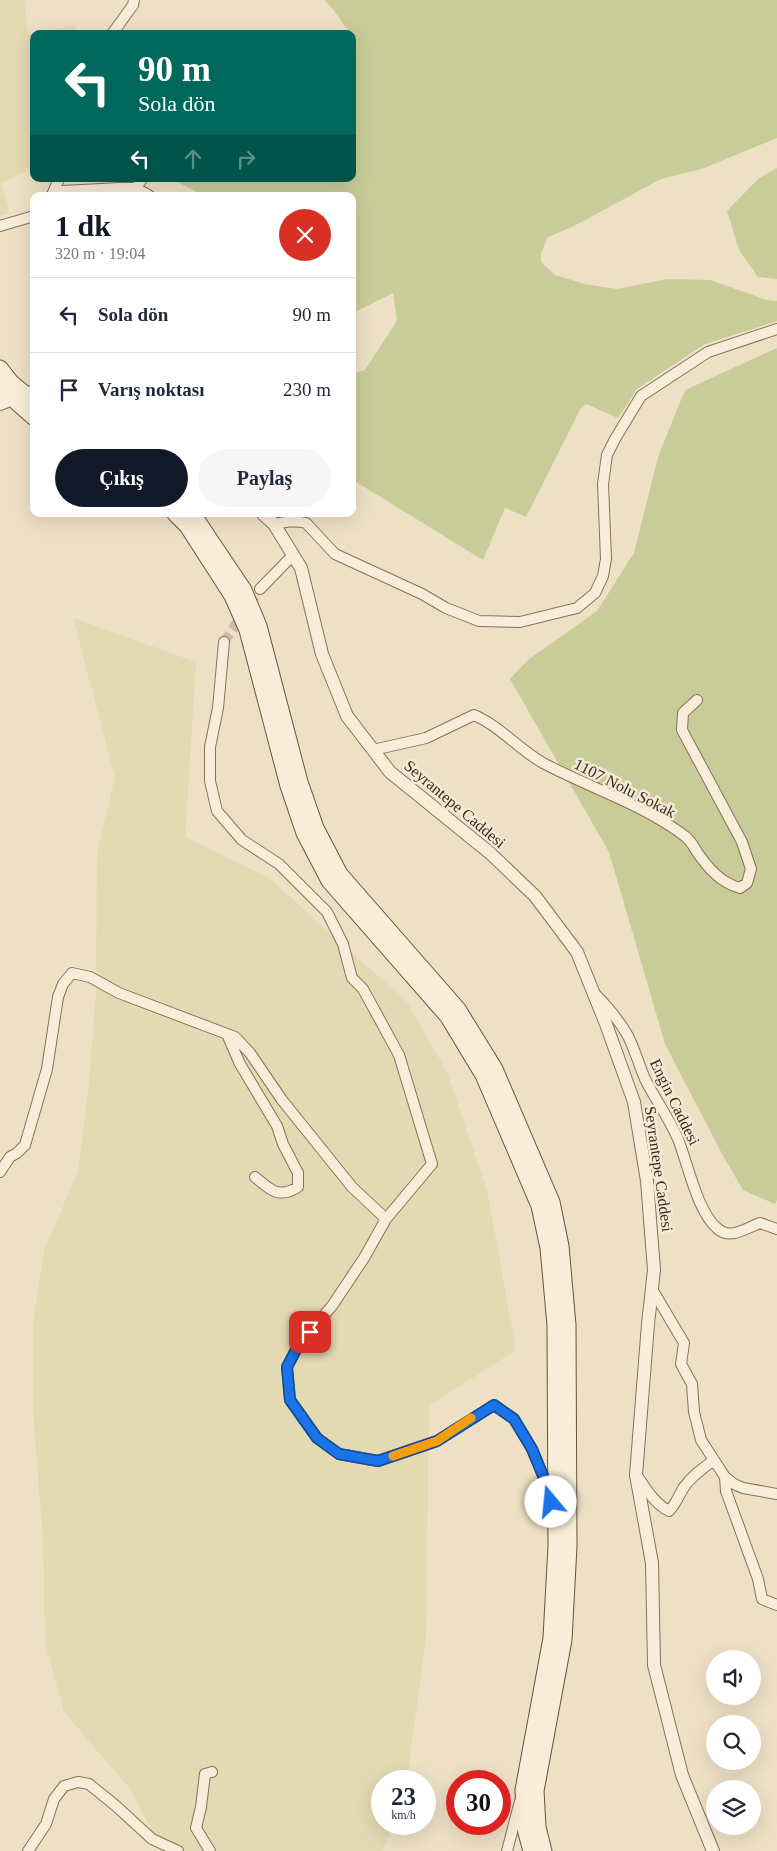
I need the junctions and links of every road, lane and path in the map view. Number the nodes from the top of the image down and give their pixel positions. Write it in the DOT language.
graph roads {
  1 [pos="134,0"];
  2 [pos="115,30"];
  3 [pos="140,182"];
  4 [pos="136,188"];
  5 [pos="60,192"];
  6 [pos="143,192"];
  7 [pos="30,217"];
  8 [pos="0,226"];
  9 [pos="777,329"];
  10 [pos="0,368"];
  11 [pos="0,388"];
  12 [pos="21,398"];
  13 [pos="30,412"];
  14 [pos="178,517"];
  15 [pos="195,517"];
  16 [pos="266,517"];
  17 [pos="274,524"];
  18 [pos="293,555"];
  19 [pos="260,589"];
  20 [pos="224,642"];
  21 [pos="697,700"];
  22 [pos="373,750"];
  23 [pos="593,992"];
  24 [pos="227,1034"];
  25 [pos="0,1172"];
  26 [pos="255,1177"];
  27 [pos="386,1219"];
  28 [pos="777,1229"];
  29 [pos="652,1289"];
  30 [pos="714,1460"];
  31 [pos="636,1475"];
  32 [pos="725,1477"];
  33 [pos="777,1494"];
  34 [pos="556,1520"];
  35 [pos="777,1606"];
  36 [pos="212,1772"];
  37 [pos="524,1788"];
  38 [pos="28,1851"];
  39 [pos="178,1851"];
  40 [pos="210,1851"];
  41 [pos="507,1851"];
  42 [pos="531,1851"];
  43 [pos="544,1851"];
  44 [pos="713,1851"];
  1 -- 2 [label="street"];
  3 -- 4 [label="street"];
  4 -- 5 [label="street"];
  4 -- 6 [label="street"];
  7 -- 8 [label="street"];
  9 -- 17 [label="street"];
  10 -- 12 [label="main road"];
  11 -- 12 [label="main road"];
  12 -- 13 [label="main road"];
  14 -- 34 [label="main road"];
  15 -- 43 [label="main road"];
  16 -- 17 [label="street, Seyrantepe Caddesi"];
  17 -- 18 [label="street, Seyrantepe Caddesi"];
  18 -- 19 [label="street"];
  18 -- 22 [label="street, Seyrantepe Caddesi"];
  20 -- 27 [label="street"];
  21 -- 22 [label="street, 1107 Nolu Sokak"];
  22 -- 23 [label="street, Seyrantepe Caddesi"];
  23 -- 28 [label="street, Engin Caddesi"];
  23 -- 29 [label="street, Seyrantepe Caddesi"];
  24 -- 25 [label="street"];
  24 -- 26 [label="street"];
  24 -- 27 [label="street"];
  27 -- 34 [label="street"];
  29 -- 30 [label="street"];
  29 -- 31 [label="street, Seyrantepe Caddesi"];
  30 -- 31 [label="street"];
  30 -- 32 [label="street"];
  31 -- 44 [label="street, Seyrantepe Caddesi"];
  32 -- 33 [label="street"];
  32 -- 35 [label="street"];
  34 -- 37 [label="main road"];
  36 -- 40 [label="street"];
  37 -- 41 [label="street"];
  37 -- 42 [label="main road"];
  38 -- 39 [label="street"];
}
